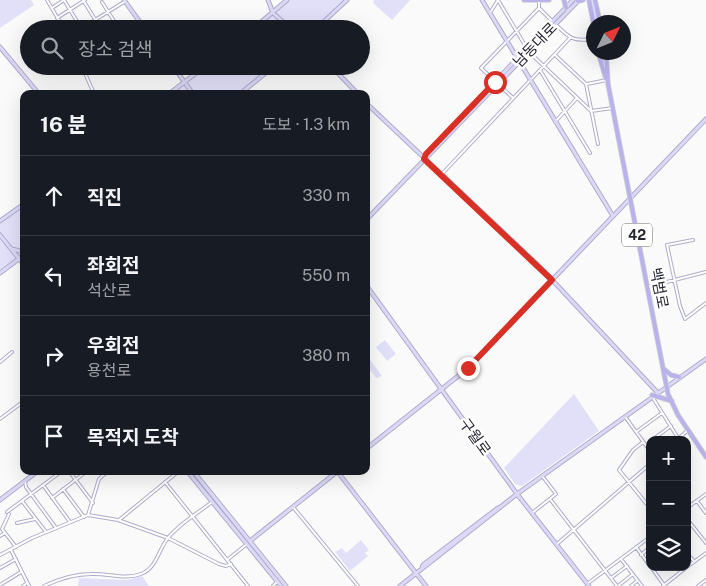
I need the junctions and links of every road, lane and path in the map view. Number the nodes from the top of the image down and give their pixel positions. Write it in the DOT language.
graph roads {
  1 [pos="47,0"];
  2 [pos="64,0"];
  3 [pos="84,0"];
  4 [pos="268,0"];
  5 [pos="288,0"];
  6 [pos="347,0"];
  7 [pos="482,0"];
  8 [pos="498,0"];
  9 [pos="524,0"];
  10 [pos="549,0"];
  11 [pos="564,0"];
  12 [pos="585,0"];
  13 [pos="124,1"];
  14 [pos="538,1"];
  15 [pos="102,2"];
  16 [pos="52,8"];
  17 [pos="539,8"];
  18 [pos="566,8"];
  19 [pos="70,9"];
  20 [pos="108,12"];
  21 [pos="273,13"];
  22 [pos="490,14"];
  23 [pos="590,15"];
  24 [pos="594,15"];
  25 [pos="57,18"];
  26 [pos="77,20"];
  27 [pos="96,20"];
  28 [pos="113,20"];
  29 [pos="138,20"];
  30 [pos="264,20"];
  31 [pos="281,20"];
  32 [pos="326,20"];
  33 [pos="554,23"];
  34 [pos="516,31"];
  35 [pos="570,38"];
  36 [pos="586,40"];
  37 [pos="506,42"];
  38 [pos="0,47"];
  39 [pos="528,50"];
  40 [pos="555,55"];
  41 [pos="603,60"];
  42 [pos="603,60"];
  43 [pos="603,60"];
  44 [pos="518,61"];
  45 [pos="544,66"];
  46 [pos="540,70"];
  47 [pos="20,71"];
  48 [pos="23,75"];
  49 [pos="86,75"];
  50 [pos="180,75"];
  51 [pos="194,75"];
  52 [pos="263,75"];
  53 [pos="339,75"];
  54 [pos="530,81"];
  55 [pos="185,82"];
  56 [pos="607,82"];
  57 [pos="497,83"];
  58 [pos="586,84"];
  59 [pos="36,90"];
  60 [pos="92,90"];
  61 [pos="175,90"];
  62 [pos="190,90"];
  63 [pos="245,90"];
  64 [pos="354,90"];
  65 [pos="577,98"];
  66 [pos="513,99"];
  67 [pos="370,107"];
  68 [pos="613,108"];
  69 [pos="565,111"];
  70 [pos="592,112"];
  71 [pos="706,119"];
  72 [pos="555,122"];
  73 [pos="598,144"];
  74 [pos="590,153"];
  75 [pos="424,159"];
  76 [pos="441,175"];
  77 [pos="630,198"];
  78 [pos="20,207"];
  79 [pos="370,216"];
  80 [pos="613,216"];
  81 [pos="0,221"];
  82 [pos="0,235"];
  83 [pos="693,240"];
  84 [pos="11,249"];
  85 [pos="20,252"];
  86 [pos="19,259"];
  87 [pos="706,272"];
  88 [pos="0,273"];
  89 [pos="552,280"];
  90 [pos="676,280"];
  91 [pos="647,287"];
  92 [pos="370,291"];
  93 [pos="706,303"];
  94 [pos="12,352"];
  95 [pos="706,358"];
  96 [pos="0,362"];
  97 [pos="663,369"];
  98 [pos="679,377"];
  99 [pos="667,386"];
  100 [pos="440,389"];
  101 [pos="657,392"];
  102 [pos="652,396"];
  103 [pos="672,401"];
  104 [pos="20,404"];
  105 [pos="662,413"];
  106 [pos="624,416"];
  107 [pos="0,419"];
  108 [pos="671,426"];
  109 [pos="688,430"];
  110 [pos="636,432"];
  111 [pos="658,436"];
  112 [pos="676,436"];
  113 [pos="681,436"];
  114 [pos="644,443"];
  115 [pos="370,446"];
  116 [pos="646,446"];
  117 [pos="706,457"];
  118 [pos="646,467"];
  119 [pos="33,475"];
  120 [pos="57,475"];
  121 [pos="72,475"];
  122 [pos="82,475"];
  123 [pos="104,475"];
  124 [pos="174,475"];
  125 [pos="190,475"];
  126 [pos="195,475"];
  127 [pos="333,475"];
  128 [pos="341,475"];
  129 [pos="542,475"];
  130 [pos="76,480"];
  131 [pos="25,481"];
  132 [pos="165,482"];
  133 [pos="628,482"];
  134 [pos="21,484"];
  135 [pos="43,486"];
  136 [pos="26,487"];
  137 [pos="63,489"];
  138 [pos="31,494"];
  139 [pos="517,494"];
  140 [pos="706,494"];
  141 [pos="52,498"];
  142 [pos="550,499"];
  143 [pos="0,500"];
  144 [pos="22,501"];
  145 [pos="697,501"];
  146 [pos="212,502"];
  147 [pos="93,503"];
  148 [pos="646,503"];
  149 [pos="691,505"];
  150 [pos="293,507"];
  151 [pos="706,513"];
  152 [pos="532,514"];
  153 [pos="88,515"];
  154 [pos="84,517"];
  155 [pos="193,517"];
  156 [pos="36,519"];
  157 [pos="118,520"];
  158 [pos="70,522"];
  159 [pos="17,523"];
  160 [pos="691,524"];
  161 [pos="56,528"];
  162 [pos="574,530"];
  163 [pos="46,532"];
  164 [pos="5,533"];
  165 [pos="0,536"];
  166 [pos="168,538"];
  167 [pos="646,539"];
  168 [pos="250,541"];
  169 [pos="706,543"];
  170 [pos="246,544"];
  171 [pos="557,545"];
  172 [pos="16,546"];
  173 [pos="636,548"];
  174 [pos="11,550"];
  175 [pos="646,550"];
  176 [pos="706,553"];
  177 [pos="641,554"];
  178 [pos="0,555"];
  179 [pos="621,558"];
  180 [pos="691,558"];
  181 [pos="16,560"];
  182 [pos="227,560"];
  183 [pos="646,561"];
  184 [pos="695,561"];
  185 [pos="230,564"];
  186 [pos="691,564"];
  187 [pos="626,566"];
  188 [pos="0,568"];
  189 [pos="606,570"];
  190 [pos="653,571"];
  191 [pos="682,571"];
  192 [pos="22,572"];
  193 [pos="415,573"];
  194 [pos="633,574"];
  195 [pos="611,578"];
  196 [pos="706,580"];
  197 [pos="638,581"];
  198 [pos="277,582"];
  199 [pos="0,585"];
  200 [pos="28,585"];
  201 [pos="588,585"];
  202 [pos="664,585"];
  203 [pos="700,585"];
  204 [pos="23,586"];
  205 [pos="44,586"];
  206 [pos="248,586"];
  207 [pos="273,586"];
  208 [pos="281,586"];
  209 [pos="286,586"];
  210 [pos="358,586"];
  211 [pos="400,586"];
  212 [pos="426,586"];
  213 [pos="618,586"];
  214 [pos="631,586"];
  215 [pos="642,586"];
  1 -- 16 [label="street"];
  2 -- 16 [label="street"];
  2 -- 19 [label="street"];
  3 -- 19 [label="street"];
  3 -- 27 [label="street"];
  4 -- 21 [label="main road"];
  5 -- 21 [label="main road"];
  6 -- 32 [label="main road"];
  7 -- 22 [label="main road"];
  8 -- 22 [label="street"];
  8 -- 34 [label="street"];
  9 -- 14 [label="main road"];
  10 -- 14 [label="main road"];
  11 -- 18 [label="main road"];
  12 -- 18 [label="main road"];
  12 -- 23 [label="main road"];
  12 -- 24 [label="main road"];
  12 -- 33 [label="main road, 남동대로"];
  13 -- 20 [label="street"];
  13 -- 29 [label="main road"];
  14 -- 17 [label="street"];
  15 -- 20 [label="street"];
  16 -- 25 [label="street"];
  17 -- 33 [label="street"];
  17 -- 34 [label="street"];
  18 -- 33 [label="main road"];
  19 -- 25 [label="street"];
  19 -- 26 [label="street"];
  20 -- 27 [label="street"];
  20 -- 28 [label="street"];
  21 -- 30 [label="main road"];
  21 -- 31 [label="main road"];
  22 -- 37 [label="main road"];
  33 -- 35 [label="street"];
  33 -- 39 [label="main road, 남동대로"];
  34 -- 37 [label="street"];
  34 -- 39 [label="street"];
  35 -- 36 [label="street"];
  35 -- 40 [label="street"];
  37 -- 44 [label="main road"];
  37 -- 57 [label="street"];
  38 -- 47 [label="main road"];
  39 -- 44 [label="main road, 남동대로"];
  39 -- 45 [label="street"];
  40 -- 45 [label="street"];
  40 -- 58 [label="street"];
  41 -- 56 [label="main road, 백범로"];
  42 -- 56 [label="main road, 백범로 / 42"];
  43 -- 56 [label="main road, 백범로 / 42"];
  44 -- 54 [label="main road"];
  44 -- 57 [label="main road, 남동대로"];
  45 -- 46 [label="street"];
  45 -- 65 [label="street"];
  46 -- 54 [label="street"];
  46 -- 69 [label="street"];
  48 -- 59 [label="main road"];
  49 -- 60 [label="street"];
  50 -- 55 [label="main road"];
  51 -- 55 [label="main road"];
  52 -- 63 [label="main road"];
  53 -- 64 [label="main road"];
  54 -- 66 [label="street"];
  54 -- 72 [label="main road"];
  55 -- 61 [label="main road"];
  55 -- 62 [label="main road"];
  56 -- 58 [label="street"];
  56 -- 68 [label="main road, 백범로 / 42"];
  57 -- 66 [label="street"];
  57 -- 75 [label="main road, 남동대로"];
  58 -- 70 [label="street"];
  65 -- 69 [label="street"];
  65 -- 70 [label="street"];
  66 -- 76 [label="street"];
  67 -- 75 [label="main road"];
  68 -- 70 [label="street"];
  68 -- 77 [label="main road, 백범로 / 42"];
  69 -- 72 [label="street"];
  69 -- 74 [label="street"];
  70 -- 73 [label="street"];
  71 -- 77 [label="main road"];
  72 -- 80 [label="main road"];
  75 -- 76 [label="main road"];
  75 -- 79 [label="main road"];
  76 -- 89 [label="main road"];
  77 -- 80 [label="main road"];
  77 -- 91 [label="main road, 백범로 / 42"];
  78 -- 81 [label="main road"];
  80 -- 89 [label="main road"];
  82 -- 84 [label="main road"];
  83 -- 90 [label="street"];
  84 -- 85 [label="main road"];
  84 -- 86 [label="main road"];
  86 -- 88 [label="main road"];
  87 -- 90 [label="street"];
  89 -- 100 [label="main road"];
  89 -- 101 [label="main road"];
  90 -- 91 [label="street"];
  90 -- 93 [label="street"];
  91 -- 97 [label="main road, 백범로 / 42"];
  92 -- 100 [label="main road, 구월로"];
  94 -- 96 [label="street"];
  95 -- 98 [label="main road"];
  97 -- 98 [label="main road"];
  97 -- 99 [label="main road, 백범로 / 42"];
  98 -- 99 [label="main road"];
  99 -- 101 [label="main road"];
  99 -- 103 [label="main road, 백범로 / 42"];
  100 -- 115 [label="main road"];
  100 -- 139 [label="main road, 구월로"];
  101 -- 102 [label="main road"];
  102 -- 103 [label="main road"];
  102 -- 105 [label="street"];
  102 -- 106 [label="main road"];
  103 -- 109 [label="main road, 백범로 / 42"];
  104 -- 107 [label="street"];
  105 -- 108 [label="street"];
  105 -- 110 [label="street"];
  106 -- 110 [label="street"];
  106 -- 129 [label="main road"];
  108 -- 111 [label="street"];
  108 -- 112 [label="street"];
  109 -- 113 [label="street"];
  109 -- 117 [label="main road, 백범로 / 42"];
  110 -- 114 [label="street"];
  114 -- 116 [label="street"];
  114 -- 133 [label="street"];
  118 -- 133 [label="street"];
  119 -- 131 [label="main road"];
  120 -- 135 [label="street"];
  121 -- 130 [label="street"];
  122 -- 130 [label="street"];
  123 -- 147 [label="street"];
  124 -- 132 [label="street"];
  125 -- 146 [label="main road"];
  126 -- 168 [label="main road"];
  127 -- 150 [label="main road"];
  128 -- 193 [label="main road"];
  129 -- 139 [label="main road"];
  129 -- 142 [label="street"];
  130 -- 137 [label="street"];
  130 -- 147 [label="street"];
  131 -- 134 [label="main road"];
  131 -- 136 [label="street"];
  132 -- 155 [label="street"];
  132 -- 157 [label="street"];
  133 -- 148 [label="street"];
  133 -- 162 [label="street"];
  134 -- 136 [label="street"];
  134 -- 143 [label="main road"];
  135 -- 138 [label="street"];
  135 -- 141 [label="street"];
  136 -- 138 [label="street"];
  137 -- 141 [label="street"];
  137 -- 154 [label="street"];
  138 -- 144 [label="street"];
  138 -- 161 [label="street"];
  139 -- 152 [label="main road, 구월로"];
  139 -- 193 [label="main road"];
  140 -- 145 [label="street"];
  141 -- 158 [label="street"];
  142 -- 152 [label="street"];
  142 -- 162 [label="street"];
  144 -- 156 [label="street"];
  144 -- 164 [label="street"];
  145 -- 149 [label="street"];
  145 -- 151 [label="street"];
  146 -- 155 [label="street"];
  146 -- 170 [label="main road"];
  147 -- 153 [label="street"];
  150 -- 168 [label="main road"];
  150 -- 210 [label="street"];
  152 -- 171 [label="main road, 구월로"];
  153 -- 154 [label="street"];
  153 -- 157 [label="street"];
  154 -- 158 [label="street"];
  155 -- 166 [label="street"];
  155 -- 182 [label="street"];
  156 -- 159 [label="street"];
  156 -- 163 [label="street"];
  157 -- 166 [label="street"];
  158 -- 161 [label="street"];
  160 -- 169 [label="street"];
  161 -- 163 [label="street"];
  162 -- 171 [label="street"];
  162 -- 189 [label="street"];
  163 -- 172 [label="street"];
  164 -- 165 [label="street"];
  164 -- 172 [label="street"];
  166 -- 185 [label="street"];
  166 -- 205 [label="street"];
  167 -- 173 [label="street"];
  168 -- 209 [label="main road"];
  170 -- 182 [label="street"];
  170 -- 198 [label="main road"];
  171 -- 201 [label="main road, 구월로"];
  172 -- 174 [label="street"];
  173 -- 177 [label="street"];
  173 -- 179 [label="street"];
  174 -- 178 [label="street"];
  174 -- 181 [label="street"];
  175 -- 177 [label="street"];
  176 -- 184 [label="street"];
  177 -- 183 [label="street"];
  179 -- 187 [label="street"];
  179 -- 189 [label="street"];
  180 -- 184 [label="street"];
  181 -- 188 [label="street"];
  181 -- 192 [label="street"];
  182 -- 185 [label="street"];
  184 -- 186 [label="street"];
  185 -- 206 [label="street"];
  187 -- 194 [label="street"];
  187 -- 195 [label="street"];
  189 -- 195 [label="street"];
  189 -- 201 [label="street"];
  190 -- 202 [label="street"];
  191 -- 202 [label="street"];
  192 -- 199 [label="street"];
  192 -- 200 [label="street"];
  193 -- 211 [label="main road"];
  193 -- 212 [label="main road"];
  194 -- 197 [label="street"];
  194 -- 213 [label="street"];
  195 -- 213 [label="street"];
  196 -- 203 [label="street"];
  197 -- 214 [label="street"];
  197 -- 215 [label="street"];
  198 -- 207 [label="street"];
  198 -- 208 [label="main road"];
  200 -- 204 [label="street"];
}
